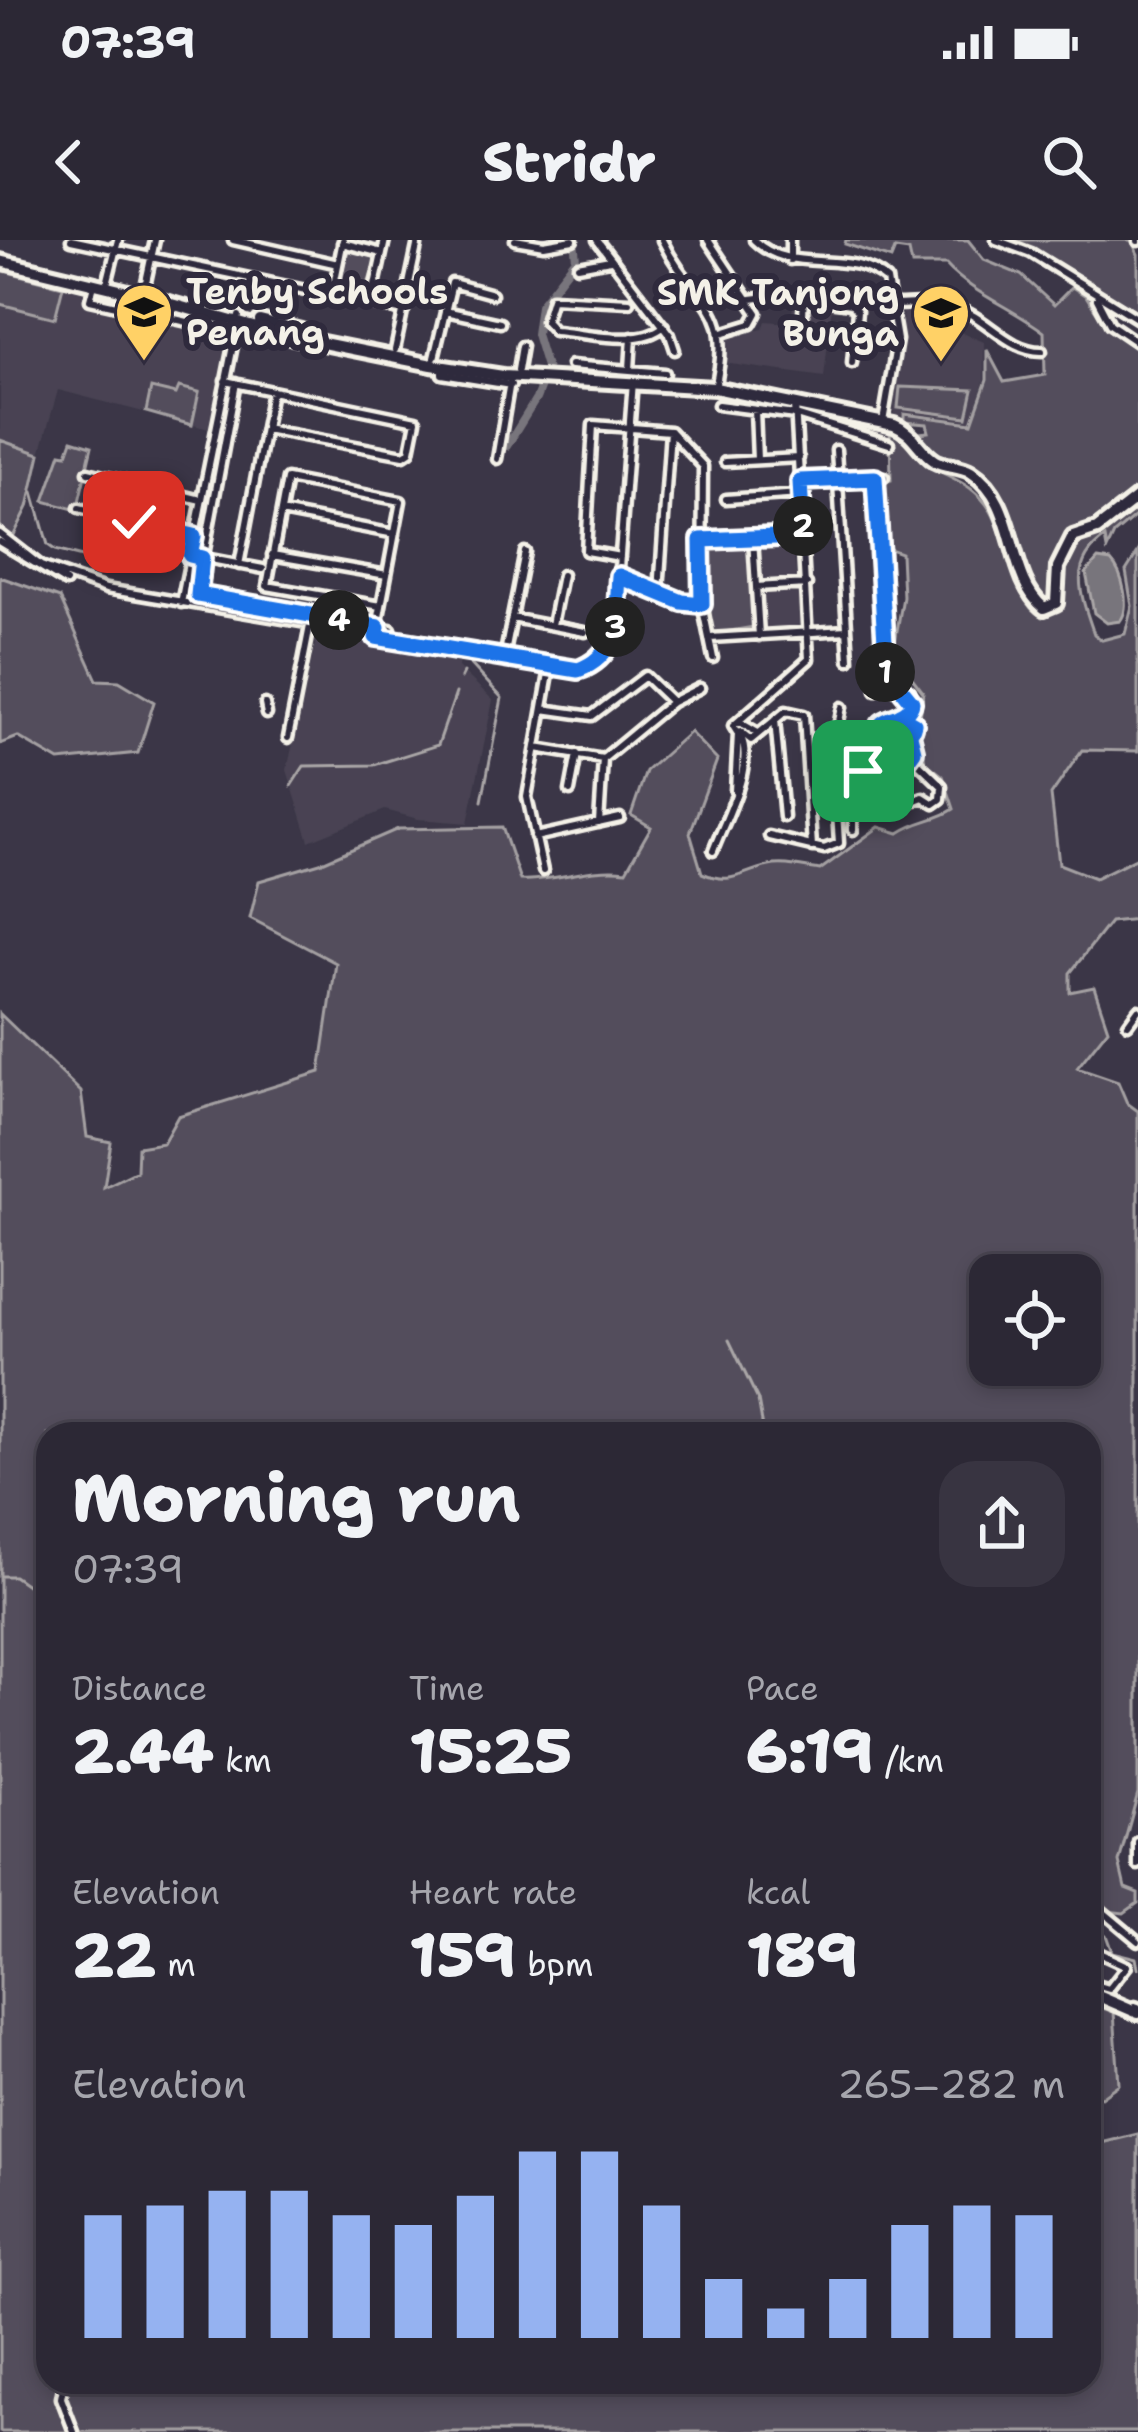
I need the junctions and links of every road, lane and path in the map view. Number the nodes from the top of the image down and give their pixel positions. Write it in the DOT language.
graph roads {
  1 [pos="70,240"];
  2 [pos="118,240"];
  3 [pos="155,240"];
  4 [pos="233,240"];
  5 [pos="385,240"];
  6 [pos="515,240"];
  7 [pos="597,240"];
  8 [pos="662,240"];
  9 [pos="708,240"];
  10 [pos="754,240"];
  11 [pos="790,240"];
  12 [pos="996,240"];
  13 [pos="343,241"];
  14 [pos="572,241"];
  15 [pos="417,246"];
  16 [pos="116,250"];
  17 [pos="382,253"];
  18 [pos="151,258"];
  19 [pos="610,260"];
  20 [pos="790,260"];
  21 [pos="0,261"];
  22 [pos="338,264"];
  23 [pos="578,266"];
  24 [pos="100,286"];
  25 [pos="492,294"];
  26 [pos="1096,296"];
  27 [pos="331,297"];
  28 [pos="804,297"];
  29 [pos="751,299"];
  30 [pos="629,302"];
  31 [pos="146,303"];
  32 [pos="370,304"];
  33 [pos="895,305"];
  34 [pos="404,311"];
  35 [pos="445,311"];
  36 [pos="803,315"];
  37 [pos="1138,320"];
  38 [pos="235,323"];
  39 [pos="500,323"];
  40 [pos="664,326"];
  41 [pos="722,333"];
  42 [pos="632,337"];
  43 [pos="1138,343"];
  44 [pos="522,346"];
  45 [pos="394,350"];
  46 [pos="675,350"];
  47 [pos="1042,351"];
  48 [pos="438,362"];
  49 [pos="852,363"];
  50 [pos="665,373"];
  51 [pos="524,376"];
  52 [pos="631,376"];
  53 [pos="225,381"];
  54 [pos="236,383"];
  55 [pos="715,388"];
  56 [pos="272,390"];
  57 [pos="795,400"];
  58 [pos="718,405"];
  59 [pos="754,409"];
  60 [pos="796,415"];
  61 [pos="883,422"];
  62 [pos="630,427"];
  63 [pos="265,429"];
  64 [pos="670,431"];
  65 [pos="889,444"];
  66 [pos="836,450"];
  67 [pos="799,458"];
  68 [pos="496,460"];
  69 [pos="758,460"];
  70 [pos="725,462"];
  71 [pos="88,472"];
  72 [pos="838,479"];
  73 [pos="800,481"];
  74 [pos="801,494"];
  75 [pos="1138,497"];
  76 [pos="726,499"];
  77 [pos="201,500"];
  78 [pos="79,508"];
  79 [pos="281,512"];
  80 [pos="394,535"];
  81 [pos="194,536"];
  82 [pos="803,536"];
  83 [pos="0,538"];
  84 [pos="753,538"];
  85 [pos="701,540"];
  86 [pos="525,552"];
  87 [pos="190,555"];
  88 [pos="272,555"];
  89 [pos="620,557"];
  90 [pos="202,558"];
  91 [pos="239,565"];
  92 [pos="263,569"];
  93 [pos="387,575"];
  94 [pos="562,575"];
  95 [pos="619,576"];
  96 [pos="807,584"];
  97 [pos="756,587"];
  98 [pos="659,592"];
  99 [pos="181,603"];
  100 [pos="702,604"];
  101 [pos="380,609"];
  102 [pos="512,618"];
  103 [pos="378,624"];
  104 [pos="310,626"];
  105 [pos="552,626"];
  106 [pos="391,629"];
  107 [pos="847,630"];
  108 [pos="810,631"];
  109 [pos="585,632"];
  110 [pos="759,636"];
  111 [pos="376,637"];
  112 [pos="710,638"];
  113 [pos="504,658"];
  114 [pos="712,658"];
  115 [pos="849,660"];
  116 [pos="550,668"];
  117 [pos="882,680"];
  118 [pos="700,688"];
  119 [pos="876,691"];
  120 [pos="672,702"];
  121 [pos="266,704"];
  122 [pos="842,707"];
  123 [pos="543,709"];
  124 [pos="266,714"];
  125 [pos="775,720"];
  126 [pos="737,723"];
  127 [pos="288,738"];
  128 [pos="536,748"];
  129 [pos="577,754"];
  130 [pos="912,758"];
  131 [pos="603,759"];
  132 [pos="898,774"];
  133 [pos="863,782"];
  134 [pos="570,790"];
  135 [pos="848,792"];
  136 [pos="836,794"];
  137 [pos="784,817"];
  138 [pos="620,818"];
  139 [pos="598,823"];
  140 [pos="853,830"];
  141 [pos="769,836"];
  142 [pos="535,838"];
  143 [pos="812,847"];
  144 [pos="713,851"];
  145 [pos="543,871"];
  146 [pos="1138,1010"];
  147 [pos="1127,1024"];
  148 [pos="1138,1842"];
  149 [pos="1138,1865"];
  150 [pos="1101,1910"];
  151 [pos="1138,1941"];
  152 [pos="1101,1955"];
  153 [pos="1101,1989"];
  154 [pos="1101,1992"];
  155 [pos="1136,2007"];
  156 [pos="62,2394"];
  157 [pos="74,2432"];
  1 -- 16 [label="street"];
  2 -- 16 [label="street"];
  3 -- 18 [label="street"];
  4 -- 22 [label="street"];
  5 -- 17 [label="street"];
  6 -- 14 [label="street"];
  7 -- 19 [label="street"];
  8 -- 41 [label="street"];
  9 -- 29 [label="street"];
  10 -- 20 [label="street"];
  11 -- 20 [label="street"];
  12 -- 26 [label="street"];
  13 -- 17 [label="street"];
  13 -- 22 [label="street"];
  15 -- 34 [label="street"];
  16 -- 18 [label="street"];
  16 -- 24 [label="street"];
  17 -- 32 [label="street"];
  18 -- 27 [label="street"];
  18 -- 31 [label="street"];
  19 -- 23 [label="street"];
  19 -- 40 [label="street"];
  20 -- 33 [label="street"];
  21 -- 24 [label="main road"];
  22 -- 27 [label="street"];
  24 -- 31 [label="main road"];
  24 -- 31 [label="street"];
  25 -- 35 [label="street"];
  26 -- 37 [label="street"];
  26 -- 43 [label="street"];
  27 -- 32 [label="street"];
  28 -- 29 [label="street"];
  28 -- 36 [label="street"];
  28 -- 49 [label="street"];
  29 -- 41 [label="street"];
  30 -- 42 [label="street"];
  31 -- 38 [label="main road"];
  32 -- 34 [label="street"];
  33 -- 47 [label="street"];
  33 -- 61 [label="street"];
  34 -- 45 [label="street"];
  35 -- 39 [label="street"];
  35 -- 48 [label="street"];
  38 -- 45 [label="main road"];
  38 -- 48 [label="main road"];
  38 -- 53 [label="street"];
  40 -- 42 [label="street"];
  40 -- 46 [label="street"];
  41 -- 55 [label="street"];
  42 -- 52 [label="street"];
  44 -- 51 [label="street"];
  45 -- 48 [label="main road"];
  48 -- 51 [label="main road"];
  48 -- 51 [label="main road"];
  48 -- 51 [label="street"];
  50 -- 52 [label="street"];
  51 -- 52 [label="main road"];
  51 -- 68 [label="street"];
  52 -- 55 [label="main road"];
  52 -- 62 [label="street"];
  53 -- 54 [label="street"];
  53 -- 77 [label="street"];
  54 -- 56 [label="street"];
  54 -- 90 [label="street"];
  55 -- 57 [label="main road"];
  56 -- 63 [label="street"];
  56 -- 63 [label="street"];
  57 -- 60 [label="street"];
  57 -- 61 [label="main road"];
  58 -- 59 [label="street"];
  59 -- 60 [label="street"];
  59 -- 69 [label="street"];
  60 -- 65 [label="street"];
  60 -- 67 [label="street"];
  61 -- 75 [label="main road"];
  62 -- 64 [label="street"];
  62 -- 89 [label="street"];
  62 -- 89 [label="street"];
  63 -- 91 [label="street"];
  64 -- 85 [label="street"];
  64 -- 98 [label="street"];
  66 -- 72 [label="street"];
  67 -- 69 [label="street"];
  67 -- 73 [label="street"];
  69 -- 70 [label="street"];
  71 -- 77 [label="street"];
  72 -- 73 [label="street"];
  72 -- 107 [label="street"];
  72 -- 117 [label="street"];
  73 -- 74 [label="street"];
  74 -- 76 [label="street"];
  74 -- 82 [label="street"];
  77 -- 81 [label="street"];
  78 -- 81 [label="street"];
  79 -- 80 [label="street"];
  79 -- 80 [label="street"];
  79 -- 88 [label="street"];
  80 -- 93 [label="street"];
  81 -- 87 [label="street"];
  82 -- 84 [label="street"];
  82 -- 96 [label="street"];
  83 -- 99 [label="street"];
  84 -- 85 [label="street"];
  84 -- 97 [label="street"];
  85 -- 100 [label="street"];
  86 -- 102 [label="street"];
  87 -- 90 [label="street"];
  87 -- 99 [label="street"];
  88 -- 93 [label="street"];
  88 -- 101 [label="street"];
  89 -- 95 [label="street"];
  90 -- 91 [label="street"];
  90 -- 103 [label="street"];
  91 -- 92 [label="street"];
  93 -- 101 [label="street"];
  94 -- 105 [label="street"];
  95 -- 98 [label="street"];
  95 -- 116 [label="street"];
  96 -- 97 [label="street"];
  96 -- 108 [label="street"];
  97 -- 110 [label="street"];
  98 -- 100 [label="street"];
  99 -- 104 [label="street"];
  100 -- 112 [label="street"];
  101 -- 103 [label="street"];
  102 -- 105 [label="street"];
  102 -- 113 [label="street"];
  103 -- 106 [label="street"];
  103 -- 111 [label="street"];
  104 -- 111 [label="street"];
  104 -- 127 [label="street"];
  105 -- 109 [label="street"];
  107 -- 108 [label="street"];
  107 -- 115 [label="street"];
  108 -- 110 [label="street"];
  108 -- 126 [label="street"];
  110 -- 112 [label="street"];
  111 -- 113 [label="street"];
  112 -- 114 [label="street"];
  113 -- 116 [label="street"];
  116 -- 123 [label="street"];
  117 -- 119 [label="street"];
  117 -- 130 [label="street, bridge"];
  118 -- 120 [label="street"];
  120 -- 123 [label="street"];
  120 -- 131 [label="street"];
  121 -- 124 [label="street"];
  122 -- 136 [label="street"];
  123 -- 128 [label="street"];
  125 -- 126 [label="street"];
  125 -- 137 [label="street"];
  125 -- 143 [label="street"];
  126 -- 144 [label="street"];
  128 -- 129 [label="street"];
  128 -- 142 [label="street"];
  129 -- 131 [label="street"];
  129 -- 134 [label="street"];
  130 -- 132 [label="street"];
  130 -- 132 [label="street"];
  131 -- 139 [label="street"];
  132 -- 133 [label="street"];
  132 -- 133 [label="street"];
  133 -- 140 [label="street"];
  135 -- 136 [label="street"];
  136 -- 143 [label="street"];
  138 -- 139 [label="street"];
  139 -- 142 [label="street"];
  141 -- 143 [label="street"];
  142 -- 145 [label="street"];
  146 -- 147 [label="street"];
  148 -- 149 [label="street"];
  150 -- 151 [label="street"];
  152 -- 153 [label="street"];
  154 -- 155 [label="main road"];
  156 -- 157 [label="street"];
}
